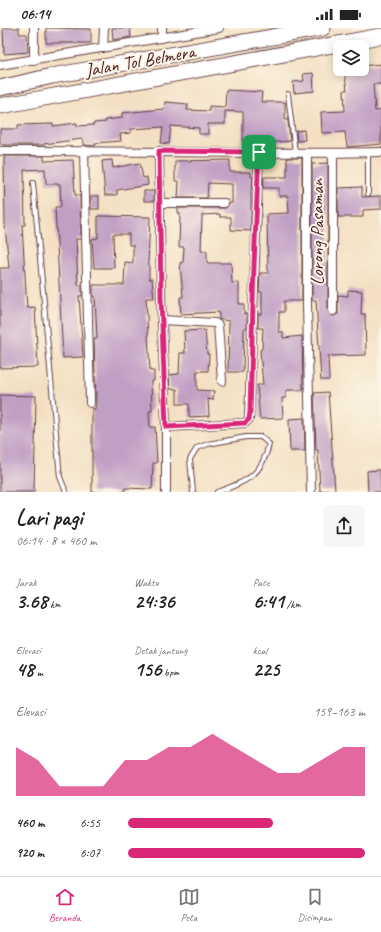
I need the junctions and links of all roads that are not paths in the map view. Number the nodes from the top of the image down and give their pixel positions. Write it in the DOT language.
graph roads {
  1 [pos="34,28"];
  2 [pos="104,28"];
  3 [pos="162,28"];
  4 [pos="219,28"];
  5 [pos="323,28"];
  6 [pos="381,36"];
  7 [pos="162,38"];
  8 [pos="103,48"];
  9 [pos="34,60"];
  10 [pos="0,65"];
  11 [pos="0,88"];
  12 [pos="288,94"];
  13 [pos="0,106"];
  14 [pos="84,150"];
  15 [pos="0,151"];
  16 [pos="159,151"];
  17 [pos="259,152"];
  18 [pos="368,152"];
  19 [pos="381,152"];
  20 [pos="295,153"];
  21 [pos="307,153"];
  22 [pos="333,153"];
  23 [pos="33,183"];
  24 [pos="368,194"];
  25 [pos="160,203"];
  26 [pos="224,203"];
  27 [pos="333,311"];
  28 [pos="162,320"];
  29 [pos="222,381"];
  30 [pos="90,403"];
  31 [pos="166,427"];
  32 [pos="66,492"];
  33 [pos="166,492"];
  34 [pos="193,492"];
  35 [pos="217,492"];
  36 [pos="310,492"];
  1 -- 9 [label="street"];
  2 -- 8 [label="street"];
  3 -- 7 [label="street"];
  4 -- 7 [label="street"];
  5 -- 11 [label="highway, Jalan Tol Belmera"];
  6 -- 13 [label="highway, Jalan Tol Belmera"];
  7 -- 8 [label="street"];
  8 -- 9 [label="street"];
  9 -- 10 [label="street"];
  12 -- 20 [label="lane"];
  14 -- 15 [label="street"];
  14 -- 16 [label="street"];
  14 -- 30 [label="street"];
  16 -- 17 [label="street"];
  16 -- 25 [label="street"];
  17 -- 20 [label="street"];
  17 -- 31 [label="street"];
  18 -- 19 [label="street"];
  18 -- 22 [label="street"];
  18 -- 24 [label="lane"];
  20 -- 21 [label="street"];
  21 -- 22 [label="street"];
  21 -- 36 [label="street"];
  22 -- 27 [label="street, Lorong Pasaman"];
  23 -- 32 [label="lane"];
  25 -- 26 [label="street"];
  25 -- 28 [label="street"];
  28 -- 29 [label="street"];
  28 -- 31 [label="street"];
  31 -- 33 [label="street"];
  34 -- 35 [label="lane"];
}
